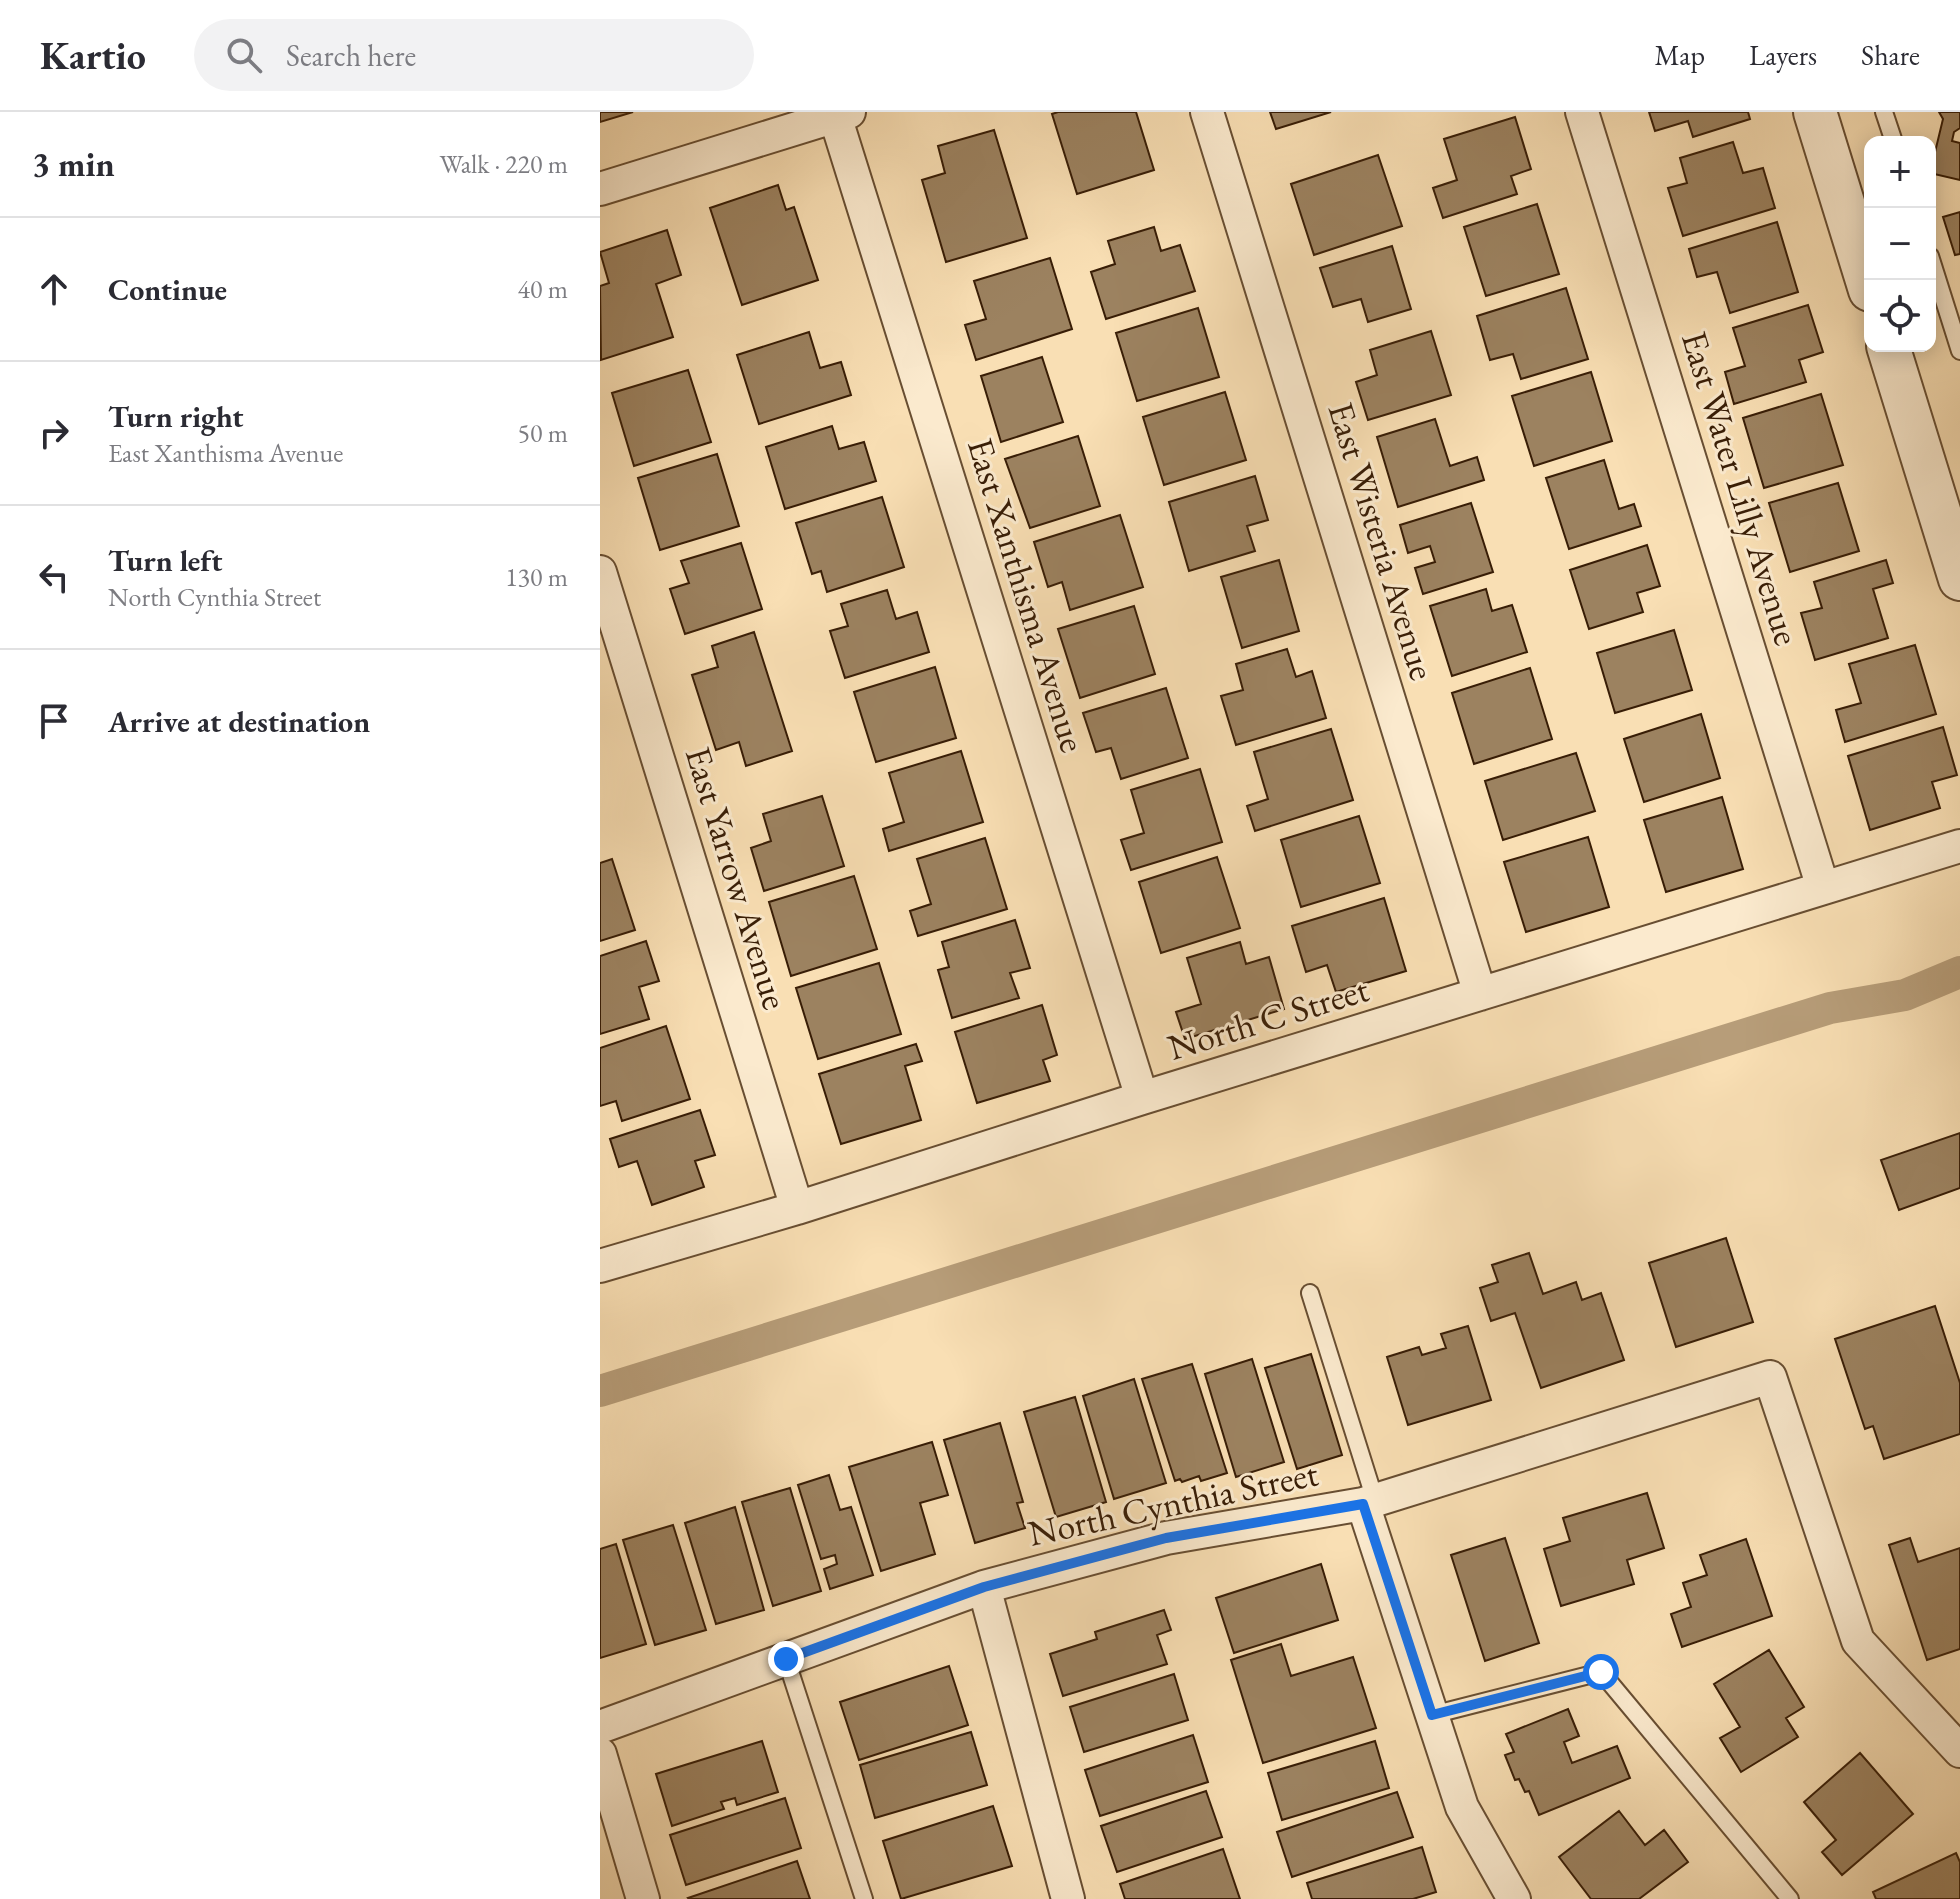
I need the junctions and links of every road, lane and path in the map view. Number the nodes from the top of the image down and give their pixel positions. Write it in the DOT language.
graph roads {
  1 [pos="1207,112"];
  2 [pos="1582,112"];
  3 [pos="1815,112"];
  4 [pos="1884,112"];
  5 [pos="842,114"];
  6 [pos="1892,136"];
  7 [pos="600,189"];
  8 [pos="1936,275"];
  9 [pos="1867,280"];
  10 [pos="1960,351"];
  11 [pos="1890,352"];
  12 [pos="600,572"];
  13 [pos="1960,579"];
  14 [pos="1960,846"];
  15 [pos="1823,888"];
  16 [pos="1480,994"];
  17 [pos="1142,1098"];
  18 [pos="797,1208"];
  19 [pos="600,1266"];
  20 [pos="1310,1293"];
  21 [pos="1369,1502"];
  22 [pos="984,1587"];
  23 [pos="786,1659"];
  24 [pos="1432,1715"];
  25 [pos="600,1727"];
  26 [pos="1960,1751"];
  27 [pos="600,1754"];
  28 [pos="643,1899"];
  29 [pos="864,1899"];
  30 [pos="1068,1899"];
  31 [pos="1514,1899"];
  32 [pos="1790,1899"];
  1 -- 16 [label="street, East Wisteria Avenue"];
  2 -- 15 [label="street, East Water Lilly Avenue"];
  3 -- 9 [label="street"];
  4 -- 6 [label="lane"];
  5 -- 7 [label="street"];
  5 -- 17 [label="street, East Xanthisma Avenue"];
  8 -- 10 [label="lane"];
  11 -- 13 [label="street"];
  12 -- 18 [label="street, East Yarrow Avenue"];
  14 -- 15 [label="street, North C Street"];
  15 -- 16 [label="street, North C Street"];
  16 -- 17 [label="street, North C Street"];
  17 -- 18 [label="street, North C Street"];
  18 -- 19 [label="street, North C Street"];
  20 -- 21 [label="lane"];
  21 -- 22 [label="street, North Cynthia Street"];
  21 -- 24 [label="street"];
  21 -- 26 [label="street, North Cynthia Street"];
  22 -- 23 [label="street, North Cynthia Street"];
  22 -- 30 [label="street"];
  23 -- 25 [label="street, North Cynthia Street"];
  23 -- 29 [label="lane"];
  24 -- 31 [label="street"];
  24 -- 32 [label="lane"];
  27 -- 28 [label="street"];
}
